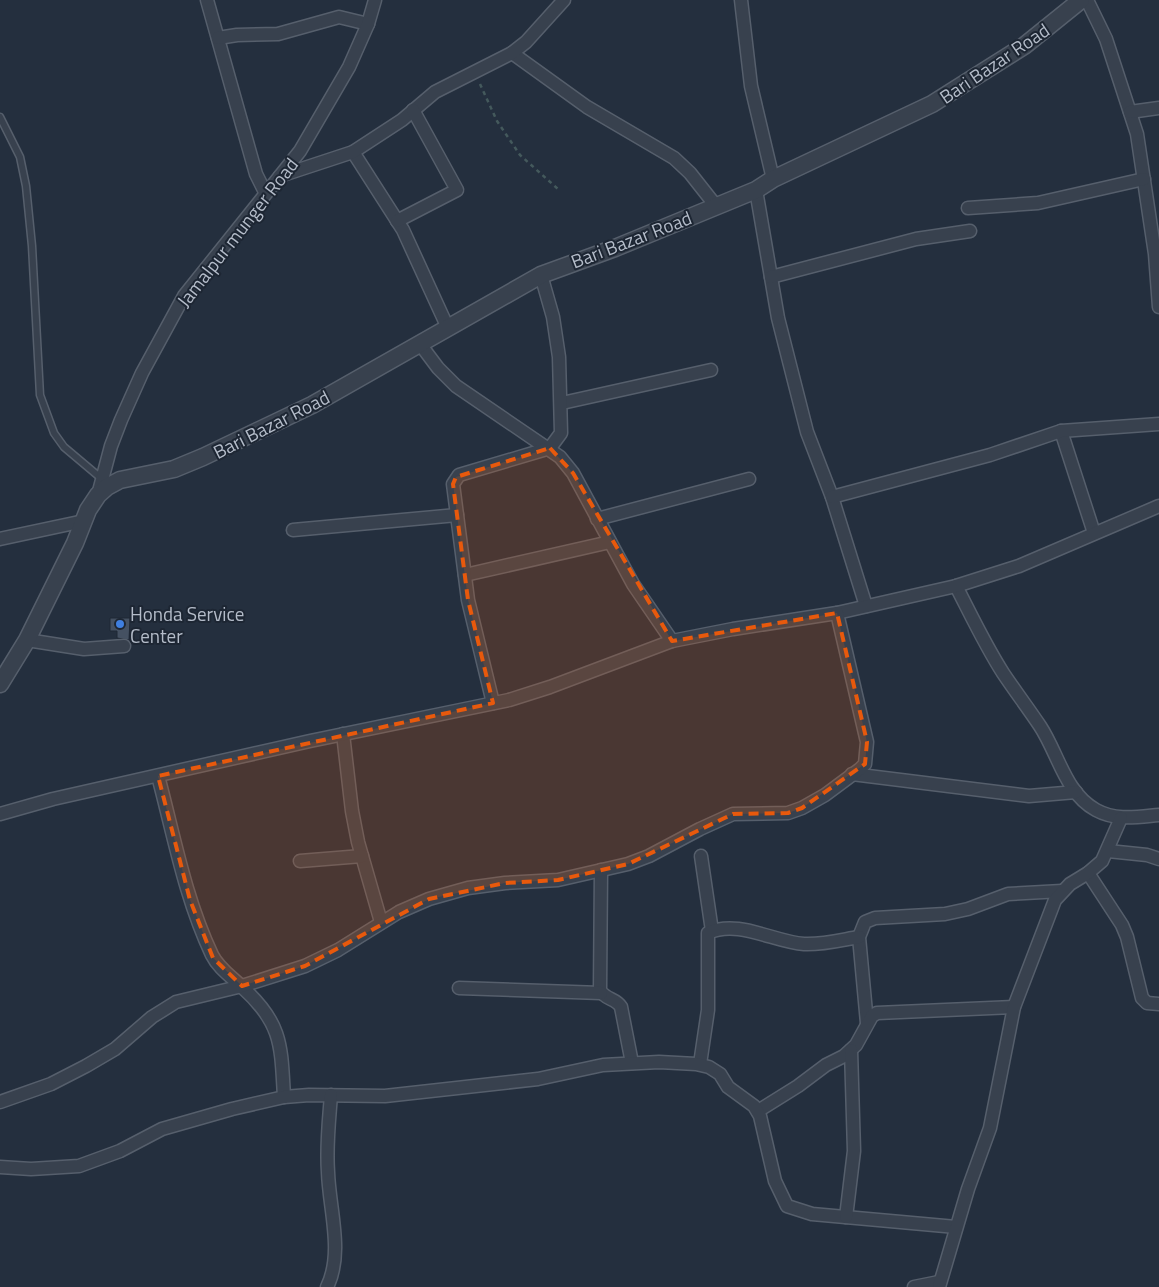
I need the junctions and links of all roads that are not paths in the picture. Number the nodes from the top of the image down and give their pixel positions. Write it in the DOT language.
graph roads {
  1 [pos="207,0"];
  2 [pos="375,0"];
  3 [pos="564,0"];
  4 [pos="741,0"];
  5 [pos="1081,0"];
  6 [pos="1087,0"];
  7 [pos="368,24"];
  8 [pos="218,38"];
  9 [pos="512,53"];
  10 [pos="1159,108"];
  11 [pos="414,110"];
  12 [pos="1130,112"];
  13 [pos="0,117"];
  14 [pos="353,152"];
  15 [pos="280,176"];
  16 [pos="773,179"];
  17 [pos="1144,179"];
  18 [pos="756,190"];
  19 [pos="265,192"];
  20 [pos="716,206"];
  21 [pos="968,208"];
  22 [pos="397,221"];
  23 [pos="970,231"];
  24 [pos="541,275"];
  25 [pos="771,277"];
  26 [pos="1159,307"];
  27 [pos="447,326"];
  28 [pos="420,344"];
  29 [pos="711,370"];
  30 [pos="562,403"];
  31 [pos="1159,424"];
  32 [pos="1061,431"];
  33 [pos="550,448"];
  34 [pos="749,479"];
  35 [pos="100,487"];
  36 [pos="832,496"];
  37 [pos="1159,506"];
  38 [pos="457,515"];
  39 [pos="597,519"];
  40 [pos="84,521"];
  41 [pos="292,530"];
  42 [pos="1094,533"];
  43 [pos="0,540"];
  44 [pos="610,542"];
  45 [pos="465,575"];
  46 [pos="956,586"];
  47 [pos="866,606"];
  48 [pos="837,613"];
  49 [pos="27,640"];
  50 [pos="672,641"];
  51 [pos="124,646"];
  52 [pos="0,684"];
  53 [pos="493,703"];
  54 [pos="343,734"];
  55 [pos="852,774"];
  56 [pos="158,776"];
  57 [pos="1076,792"];
  58 [pos="0,814"];
  59 [pos="1159,815"];
  60 [pos="1121,818"];
  61 [pos="1108,851"];
  62 [pos="362,856"];
  63 [pos="701,856"];
  64 [pos="1159,859"];
  65 [pos="300,861"];
  66 [pos="601,870"];
  67 [pos="1088,873"];
  68 [pos="1062,891"];
  69 [pos="381,922"];
  70 [pos="712,931"];
  71 [pos="859,937"];
  72 [pos="242,986"];
  73 [pos="459,988"];
  74 [pos="601,993"];
  75 [pos="1159,1004"];
  76 [pos="1014,1008"];
  77 [pos="867,1024"];
  78 [pos="850,1050"];
  79 [pos="632,1063"];
  80 [pos="700,1064"];
  81 [pos="331,1095"];
  82 [pos="284,1097"];
  83 [pos="0,1102"];
  84 [pos="758,1111"];
  85 [pos="0,1167"];
  86 [pos="846,1217"];
  87 [pos="956,1227"];
  88 [pos="939,1285"];
  89 [pos="327,1287"];
  90 [pos="914,1287"];
  1 -- 8 [label="street"];
  2 -- 7 [label="street, Jamalpur munger Road"];
  3 -- 9 [label="street"];
  4 -- 16 [label="street"];
  5 -- 16 [label="street, Bari Bazar Road"];
  6 -- 12 [label="street"];
  7 -- 8 [label="street"];
  7 -- 15 [label="street, Jamalpur munger Road"];
  8 -- 19 [label="street"];
  9 -- 11 [label="street"];
  9 -- 20 [label="street"];
  10 -- 12 [label="street"];
  11 -- 14 [label="street"];
  11 -- 22 [label="street"];
  12 -- 17 [label="street"];
  13 -- 35 [label="lane"];
  14 -- 15 [label="street"];
  14 -- 22 [label="street"];
  15 -- 19 [label="street, Jamalpur munger Road"];
  16 -- 18 [label="street, Bari Bazar Road"];
  17 -- 21 [label="street"];
  17 -- 26 [label="street"];
  18 -- 20 [label="street, Bari Bazar Road"];
  18 -- 25 [label="street"];
  19 -- 35 [label="street, Jamalpur munger Road"];
  20 -- 24 [label="street, Bari Bazar Road"];
  22 -- 27 [label="street"];
  23 -- 25 [label="street"];
  24 -- 27 [label="street, Bari Bazar Road"];
  24 -- 30 [label="street"];
  25 -- 36 [label="street"];
  27 -- 28 [label="street, Bari Bazar Road"];
  28 -- 33 [label="street"];
  28 -- 35 [label="street, Bari Bazar Road"];
  29 -- 30 [label="street"];
  30 -- 33 [label="street"];
  31 -- 32 [label="street"];
  32 -- 36 [label="street"];
  32 -- 42 [label="street"];
  33 -- 38 [label="street"];
  33 -- 39 [label="street"];
  34 -- 39 [label="street"];
  35 -- 40 [label="street"];
  36 -- 47 [label="street"];
  37 -- 42 [label="street"];
  38 -- 41 [label="street"];
  38 -- 45 [label="street"];
  39 -- 44 [label="street"];
  40 -- 43 [label="street"];
  40 -- 49 [label="street"];
  42 -- 46 [label="street"];
  44 -- 45 [label="street"];
  44 -- 50 [label="street"];
  45 -- 53 [label="street"];
  46 -- 47 [label="street"];
  46 -- 57 [label="street"];
  47 -- 48 [label="street"];
  48 -- 50 [label="street"];
  48 -- 55 [label="street"];
  49 -- 51 [label="street"];
  49 -- 52 [label="street"];
  50 -- 53 [label="street"];
  53 -- 54 [label="street"];
  54 -- 56 [label="street"];
  54 -- 62 [label="street"];
  55 -- 57 [label="street"];
  55 -- 66 [label="street"];
  56 -- 58 [label="street"];
  56 -- 72 [label="street"];
  57 -- 60 [label="street"];
  59 -- 60 [label="street"];
  60 -- 61 [label="street"];
  61 -- 64 [label="street"];
  61 -- 67 [label="street"];
  62 -- 65 [label="street"];
  62 -- 69 [label="street"];
  63 -- 70 [label="street"];
  66 -- 69 [label="street"];
  66 -- 74 [label="street"];
  67 -- 68 [label="street"];
  67 -- 75 [label="street"];
  68 -- 71 [label="street"];
  68 -- 76 [label="street"];
  69 -- 72 [label="street"];
  70 -- 71 [label="street"];
  70 -- 80 [label="street"];
  71 -- 77 [label="street"];
  72 -- 82 [label="street"];
  72 -- 83 [label="street"];
  73 -- 74 [label="street"];
  74 -- 79 [label="street"];
  76 -- 77 [label="street"];
  76 -- 87 [label="street"];
  77 -- 78 [label="street"];
  78 -- 84 [label="street"];
  78 -- 86 [label="street"];
  79 -- 80 [label="street"];
  79 -- 81 [label="street"];
  80 -- 84 [label="street"];
  81 -- 82 [label="street"];
  81 -- 89 [label="street"];
  82 -- 85 [label="street"];
  84 -- 86 [label="street"];
  86 -- 87 [label="street"];
  87 -- 88 [label="street"];
  88 -- 90 [label="street"];
}
